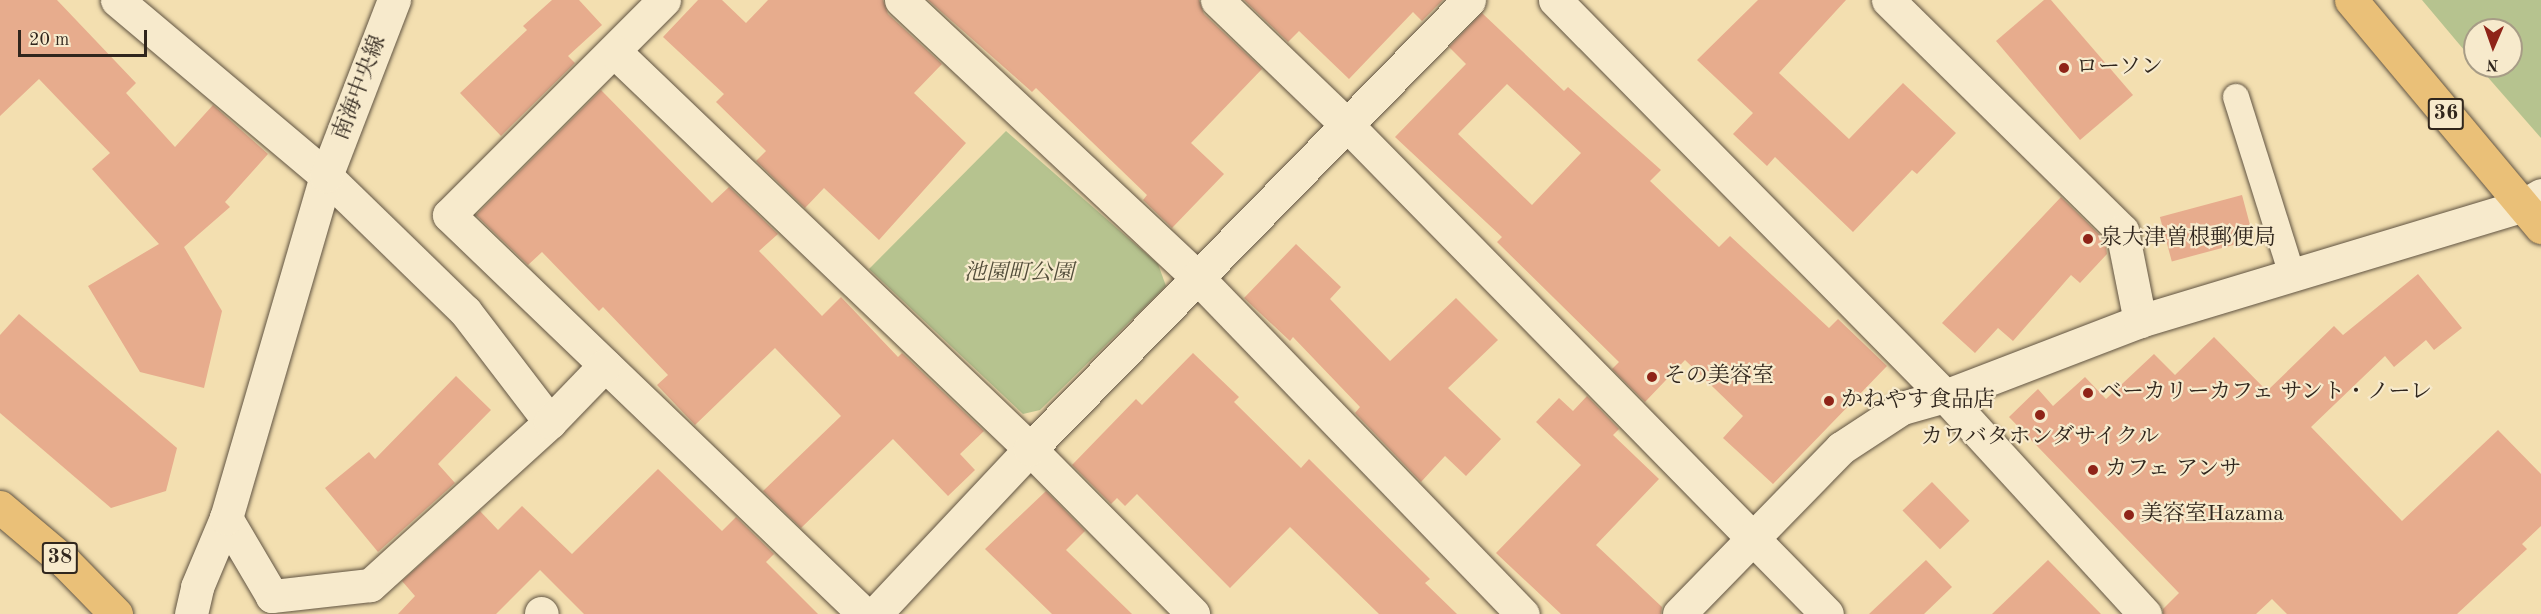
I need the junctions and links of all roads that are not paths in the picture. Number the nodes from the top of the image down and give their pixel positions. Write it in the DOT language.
graph roads {
  1 [pos="117,0"];
  2 [pos="394,0"];
  3 [pos="664,0"];
  4 [pos="901,0"];
  5 [pos="1217,0"];
  6 [pos="1468,0"];
  7 [pos="1555,0"];
  8 [pos="1888,0"];
  9 [pos="2352,0"];
  10 [pos="614,51"];
  11 [pos="2236,97"];
  12 [pos="1347,125"];
  13 [pos="326,176"];
  14 [pos="2535,209"];
  15 [pos="2292,275"];
  16 [pos="1197,277"];
  17 [pos="2140,321"];
  18 [pos="605,365"];
  19 [pos="1945,396"];
  20 [pos="550,422"];
  21 [pos="1030,449"];
  22 [pos="0,507"];
  23 [pos="226,518"];
  24 [pos="1754,536"];
  25 [pos="116,614"];
  26 [pos="191,614"];
  27 [pos="864,614"];
  28 [pos="875,614"];
  29 [pos="1193,614"];
  30 [pos="1523,614"];
  31 [pos="1679,614"];
  32 [pos="1827,614"];
  33 [pos="2145,614"];
  1 -- 13 [label="street"];
  2 -- 13 [label="street, 南海中央線"];
  3 -- 10 [label="street"];
  4 -- 16 [label="street"];
  5 -- 12 [label="street"];
  6 -- 12 [label="street"];
  7 -- 19 [label="street"];
  8 -- 17 [label="street"];
  9 -- 14 [label="main road, 36"];
  10 -- 18 [label="street"];
  10 -- 21 [label="street"];
  11 -- 15 [label="lane"];
  12 -- 16 [label="street"];
  12 -- 24 [label="street"];
  13 -- 20 [label="street"];
  13 -- 23 [label="street, 南海中央線"];
  14 -- 15 [label="street"];
  15 -- 17 [label="street"];
  16 -- 21 [label="street"];
  16 -- 30 [label="street"];
  17 -- 19 [label="street"];
  18 -- 20 [label="street"];
  18 -- 27 [label="street"];
  19 -- 24 [label="street"];
  19 -- 33 [label="street"];
  20 -- 23 [label="street"];
  21 -- 28 [label="street"];
  21 -- 29 [label="street"];
  22 -- 25 [label="main road, 38"];
  23 -- 26 [label="street, 南海中央線"];
  24 -- 31 [label="street"];
  24 -- 32 [label="street"];
}
